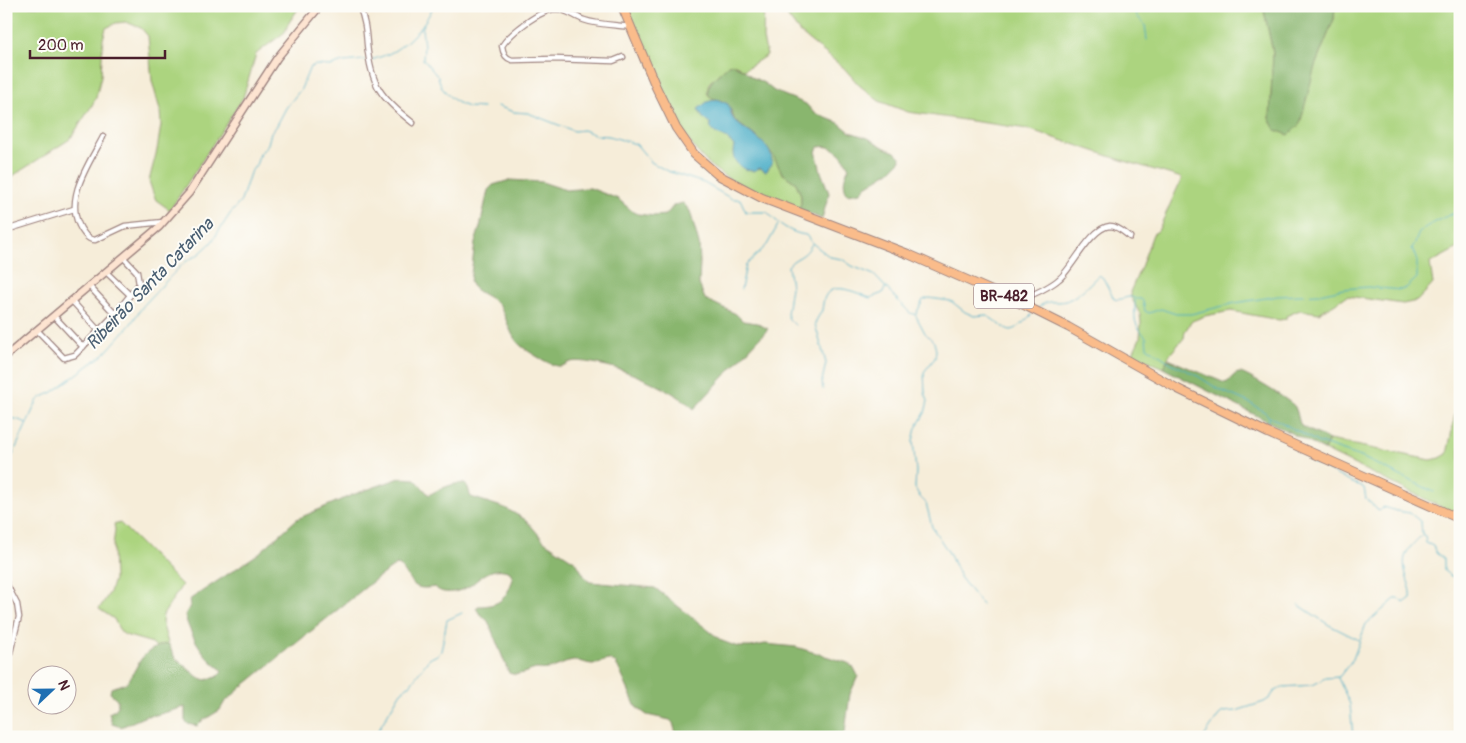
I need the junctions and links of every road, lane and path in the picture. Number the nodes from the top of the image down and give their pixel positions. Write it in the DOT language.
graph roads {
  1 [pos="320,6"];
  2 [pos="358,6"];
  3 [pos="622,6"];
  4 [pos="631,27"];
  5 [pos="623,57"];
  6 [pos="413,123"];
  7 [pos="103,137"];
  8 [pos="74,209"];
  9 [pos="164,222"];
  10 [pos="6,230"];
  11 [pos="1130,237"];
  12 [pos="123,257"];
  13 [pos="106,272"];
  14 [pos="88,286"];
  15 [pos="130,295"];
  16 [pos="72,301"];
  17 [pos="1016,302"];
  18 [pos="115,314"];
  19 [pos="54,316"];
  20 [pos="37,330"];
  21 [pos="99,331"];
  22 [pos="83,347"];
  23 [pos="6,356"];
  24 [pos="1460,519"];
  25 [pos="6,582"];
  26 [pos="6,669"];
  27 [pos="6,732"];
  28 [pos="8,737"];
  1 -- 9 [label="street"];
  2 -- 6 [label="street"];
  3 -- 4 [label="highway, BR-482"];
  4 -- 5 [label="street"];
  4 -- 17 [label="highway, BR-482"];
  7 -- 8 [label="street"];
  8 -- 9 [label="street"];
  8 -- 10 [label="street"];
  9 -- 12 [label="street"];
  11 -- 17 [label="street"];
  12 -- 13 [label="street"];
  12 -- 15 [label="street"];
  13 -- 14 [label="street"];
  13 -- 15 [label="street"];
  14 -- 16 [label="street"];
  14 -- 18 [label="street"];
  15 -- 18 [label="street"];
  16 -- 19 [label="street"];
  16 -- 21 [label="street"];
  17 -- 24 [label="highway, BR-482"];
  18 -- 21 [label="street"];
  19 -- 20 [label="street"];
  19 -- 22 [label="street"];
  20 -- 22 [label="street"];
  20 -- 23 [label="street"];
  21 -- 22 [label="street"];
  25 -- 26 [label="street"];
  27 -- 28 [label="street"];
}
